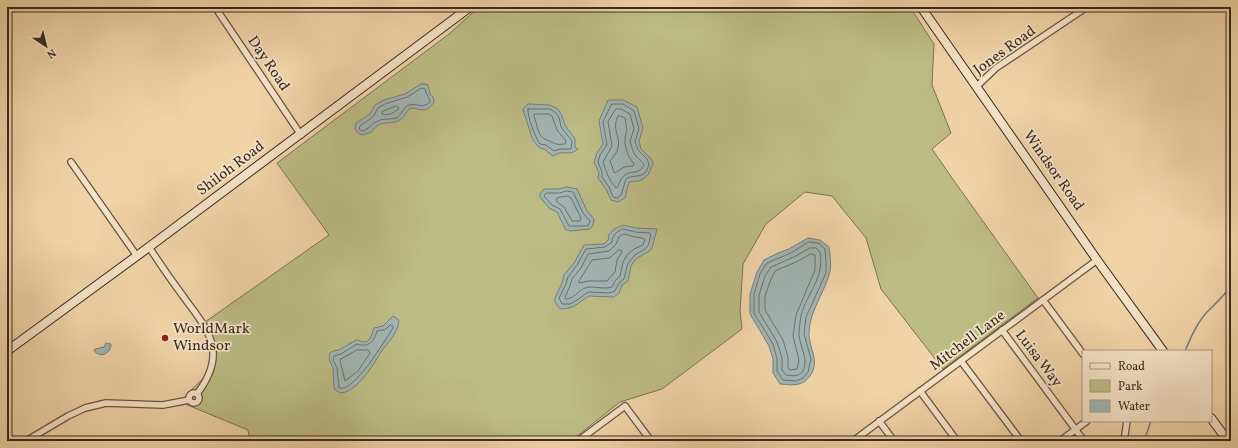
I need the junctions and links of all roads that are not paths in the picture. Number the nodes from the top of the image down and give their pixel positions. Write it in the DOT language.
graph roads {
  1 [pos="215,7"];
  2 [pos="470,7"];
  3 [pos="921,7"];
  4 [pos="1087,7"];
  5 [pos="976,86"];
  6 [pos="300,135"];
  7 [pos="71,162"];
  8 [pos="149,248"];
  9 [pos="137,256"];
  10 [pos="1097,260"];
  11 [pos="1043,300"];
  12 [pos="1002,330"];
  13 [pos="1162,350"];
  14 [pos="7,351"];
  15 [pos="1082,353"];
  16 [pos="961,361"];
  17 [pos="920,391"];
  18 [pos="1212,419"];
  19 [pos="879,421"];
  20 [pos="1086,422"];
  21 [pos="1127,422"];
  22 [pos="1076,429"];
  23 [pos="26,441"];
  24 [pos="578,441"];
  25 [pos="651,441"];
  26 [pos="853,441"];
  27 [pos="894,441"];
  28 [pos="958,441"];
  29 [pos="1021,441"];
  30 [pos="1060,441"];
  31 [pos="1084,441"];
  32 [pos="1124,441"];
  33 [pos="1228,441"];
  1 -- 6 [label="street, Day Road"];
  2 -- 6 [label="main road, Shiloh Road"];
  3 -- 5 [label="main road, Windsor Road"];
  4 -- 5 [label="street, Jones Road"];
  5 -- 10 [label="main road, Windsor Road"];
  6 -- 8 [label="main road, Shiloh Road"];
  7 -- 9 [label="street"];
  8 -- 9 [label="main road, Shiloh Road"];
  8 -- 23 [label="street"];
  9 -- 14 [label="main road, Shiloh Road"];
  10 -- 11 [label="street, Mitchell Lane"];
  10 -- 13 [label="main road, Windsor Road"];
  11 -- 12 [label="street, Mitchell Lane"];
  11 -- 15 [label="street"];
  12 -- 16 [label="street, Mitchell Lane"];
  12 -- 22 [label="street, Luisa Way"];
  16 -- 17 [label="street, Mitchell Lane"];
  16 -- 29 [label="street"];
  17 -- 19 [label="street, Mitchell Lane"];
  17 -- 28 [label="street"];
  18 -- 33 [label="main road"];
  19 -- 26 [label="street, Mitchell Lane"];
  19 -- 27 [label="street"];
  20 -- 22 [label="street"];
  21 -- 32 [label="street"];
  22 -- 30 [label="street"];
  22 -- 31 [label="street, Luisa Way"];
  24 -- 25 [label="street"];
}
